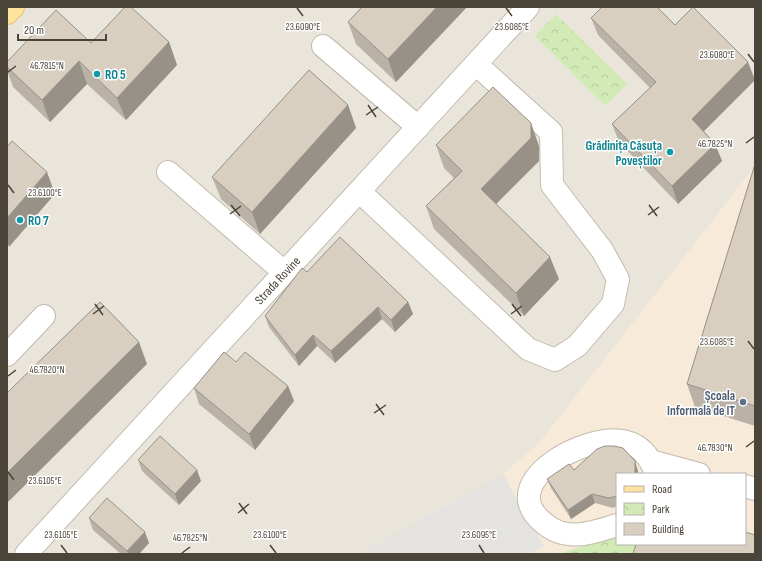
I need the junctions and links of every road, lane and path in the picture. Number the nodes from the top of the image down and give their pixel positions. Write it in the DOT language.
graph roads {
  1 [pos="12,7"];
  2 [pos="528,7"];
  3 [pos="7,13"];
  4 [pos="323,46"];
  5 [pos="476,64"];
  6 [pos="418,127"];
  7 [pos="168,172"];
  8 [pos="359,191"];
  9 [pos="284,272"];
  10 [pos="44,316"];
  11 [pos="7,355"];
  12 [pos="653,468"];
  13 [pos="691,473"];
  14 [pos="616,525"];
  15 [pos="26,554"];
  1 -- 3 [label="main road"];
  2 -- 5 [label="street, Strada Rovine"];
  4 -- 6 [label="street"];
  5 -- 6 [label="street, Strada Rovine"];
  5 -- 8 [label="street"];
  6 -- 8 [label="street, Strada Rovine"];
  7 -- 9 [label="street"];
  8 -- 9 [label="street, Strada Rovine"];
  9 -- 15 [label="street, Strada Rovine"];
  10 -- 11 [label="street"];
  12 -- 13 [label="street"];
  12 -- 14 [label="street"];
}
